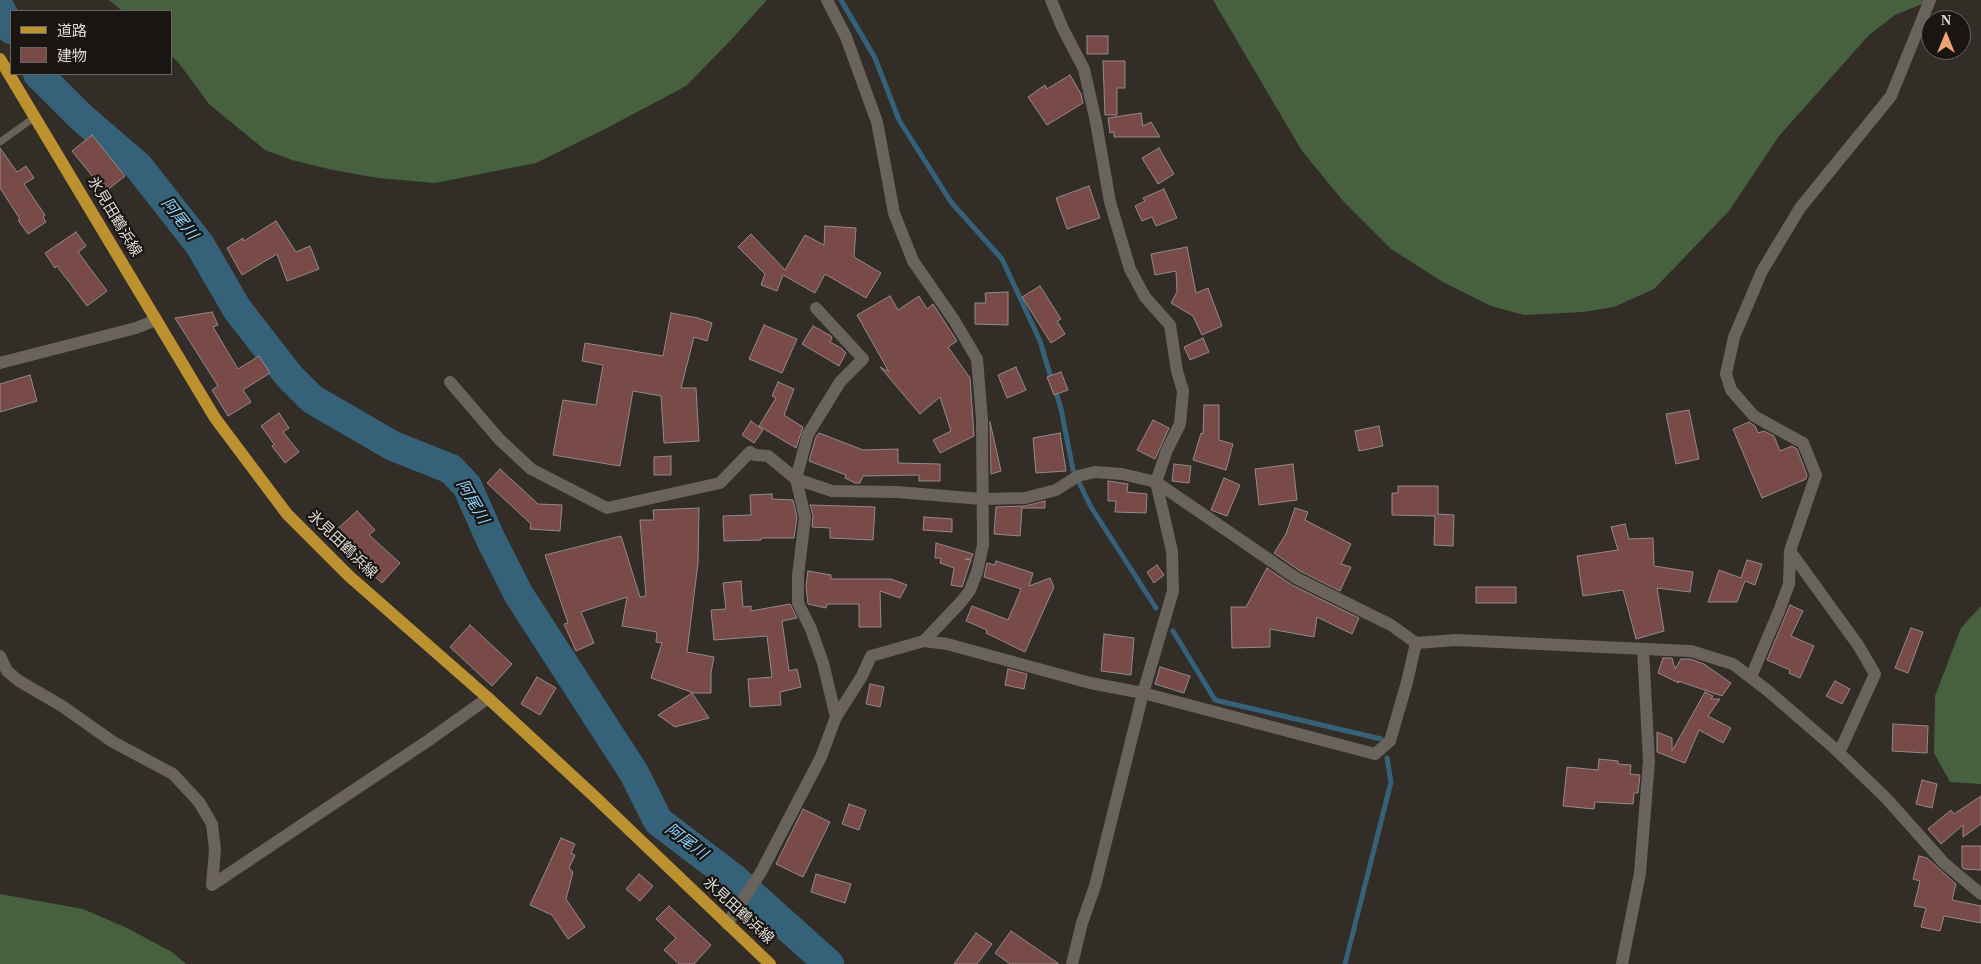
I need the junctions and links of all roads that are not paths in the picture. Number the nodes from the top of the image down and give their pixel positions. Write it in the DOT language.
graph roads {
  1 [pos="827,0"];
  2 [pos="1050,0"];
  3 [pos="1930,0"];
  4 [pos="0,59"];
  5 [pos="35,117"];
  6 [pos="0,142"];
  7 [pos="816,308"];
  8 [pos="156,320"];
  9 [pos="0,363"];
  10 [pos="450,382"];
  11 [pos="796,479"];
  12 [pos="1156,482"];
  13 [pos="982,499"];
  14 [pos="1790,551"];
  15 [pos="924,641"];
  16 [pos="1416,643"];
  17 [pos="1643,649"];
  18 [pos="0,656"];
  19 [pos="1751,677"];
  20 [pos="1143,693"];
  21 [pos="488,698"];
  22 [pos="836,716"];
  23 [pos="1839,753"];
  24 [pos="1981,894"];
  25 [pos="727,924"];
  26 [pos="770,964"];
  27 [pos="1072,964"];
  28 [pos="1622,964"];
  1 -- 13 [label="street"];
  2 -- 12 [label="street"];
  3 -- 14 [label="street"];
  4 -- 5 [label="main road, 氷見田鶴浜線"];
  5 -- 6 [label="lane"];
  5 -- 8 [label="main road, 氷見田鶴浜線"];
  7 -- 11 [label="street"];
  8 -- 9 [label="street"];
  8 -- 21 [label="main road, 氷見田鶴浜線"];
  10 -- 11 [label="street"];
  11 -- 13 [label="street"];
  11 -- 22 [label="street"];
  12 -- 13 [label="street"];
  12 -- 16 [label="street"];
  12 -- 20 [label="street"];
  13 -- 15 [label="street"];
  14 -- 19 [label="street"];
  14 -- 23 [label="street"];
  15 -- 20 [label="street"];
  15 -- 22 [label="street"];
  16 -- 17 [label="street"];
  16 -- 20 [label="street"];
  17 -- 19 [label="street"];
  17 -- 28 [label="street"];
  18 -- 21 [label="street"];
  19 -- 23 [label="street"];
  20 -- 27 [label="street"];
  21 -- 25 [label="main road, 氷見田鶴浜線"];
  22 -- 25 [label="street"];
  23 -- 24 [label="street"];
  25 -- 26 [label="main road, 氷見田鶴浜線"];
}
